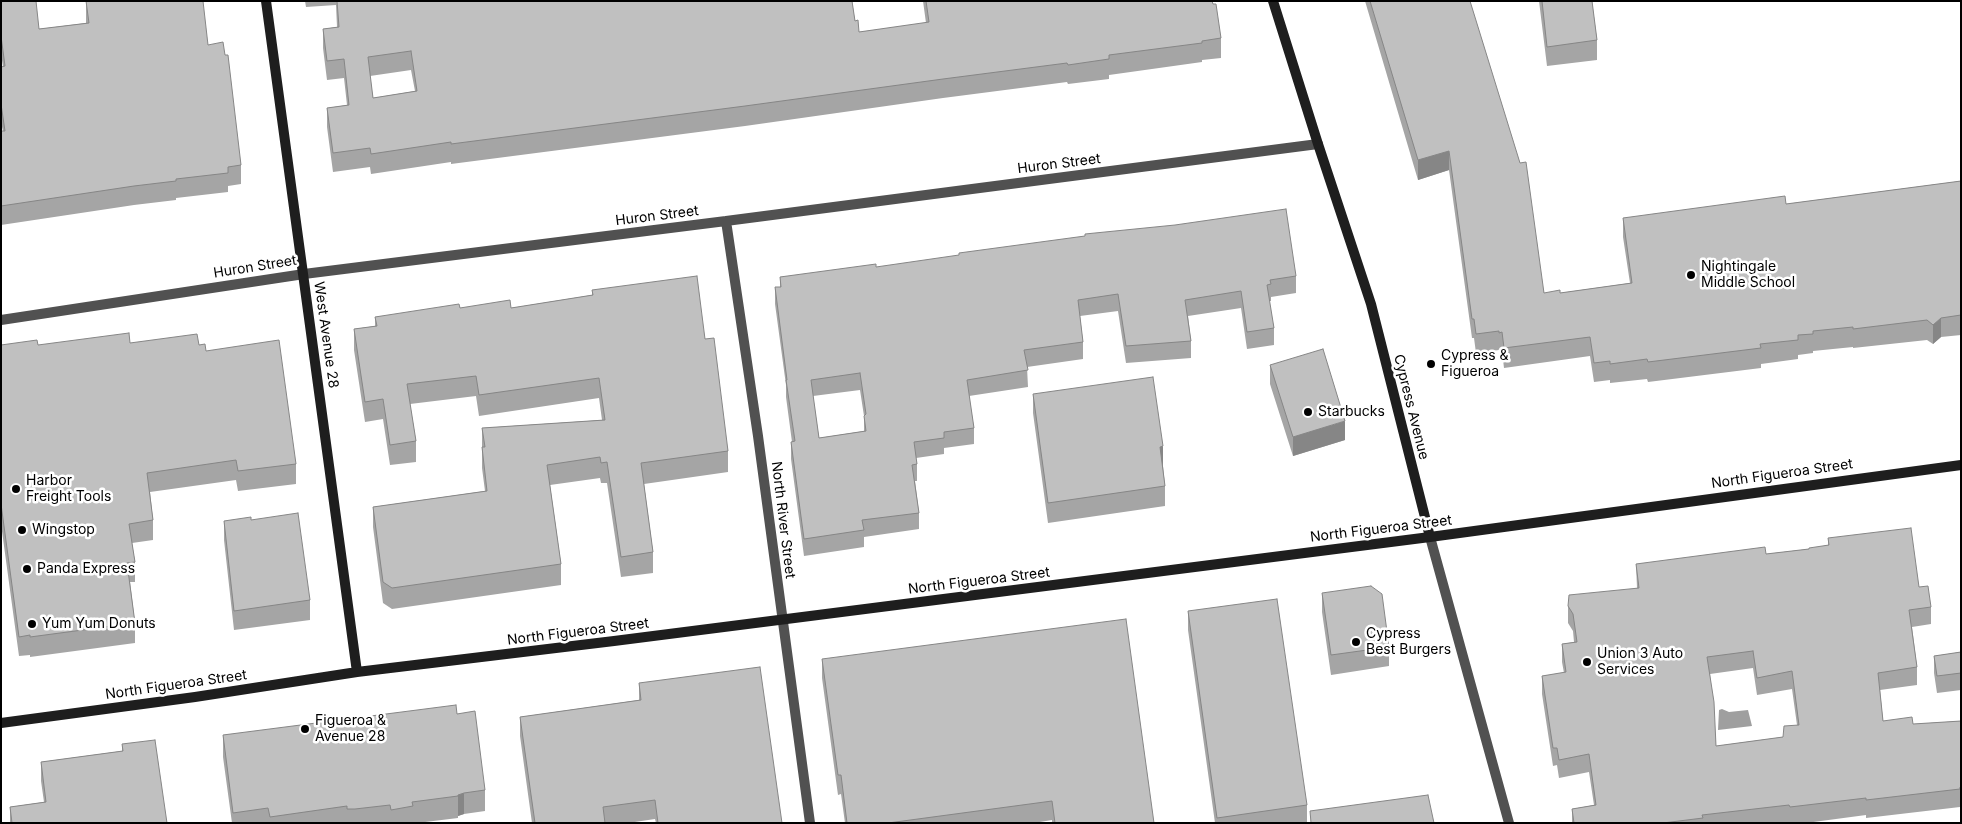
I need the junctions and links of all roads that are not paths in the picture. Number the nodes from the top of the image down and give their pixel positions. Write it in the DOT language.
graph roads {
  1 [pos="266,1"];
  2 [pos="1273,1"];
  3 [pos="1318,144"];
  4 [pos="726,221"];
  5 [pos="304,274"];
  6 [pos="1,320"];
  7 [pos="1961,465"];
  8 [pos="1430,537"];
  9 [pos="782,620"];
  10 [pos="357,672"];
  11 [pos="1,723"];
  12 [pos="810,823"];
  13 [pos="1509,823"];
  1 -- 5 [label="main road, West Avenue 28"];
  2 -- 3 [label="main road, Cypress Avenue"];
  3 -- 4 [label="street, Huron Street"];
  3 -- 8 [label="main road, Cypress Avenue"];
  4 -- 5 [label="street, Huron Street"];
  4 -- 9 [label="street, North River Street"];
  5 -- 6 [label="street, Huron Street"];
  5 -- 10 [label="main road, West Avenue 28"];
  7 -- 8 [label="main road, North Figueroa Street"];
  8 -- 9 [label="main road, North Figueroa Street"];
  8 -- 13 [label="street, Cypress Avenue"];
  9 -- 10 [label="main road, North Figueroa Street"];
  9 -- 12 [label="street, North River Street"];
  10 -- 11 [label="main road, North Figueroa Street"];
}
